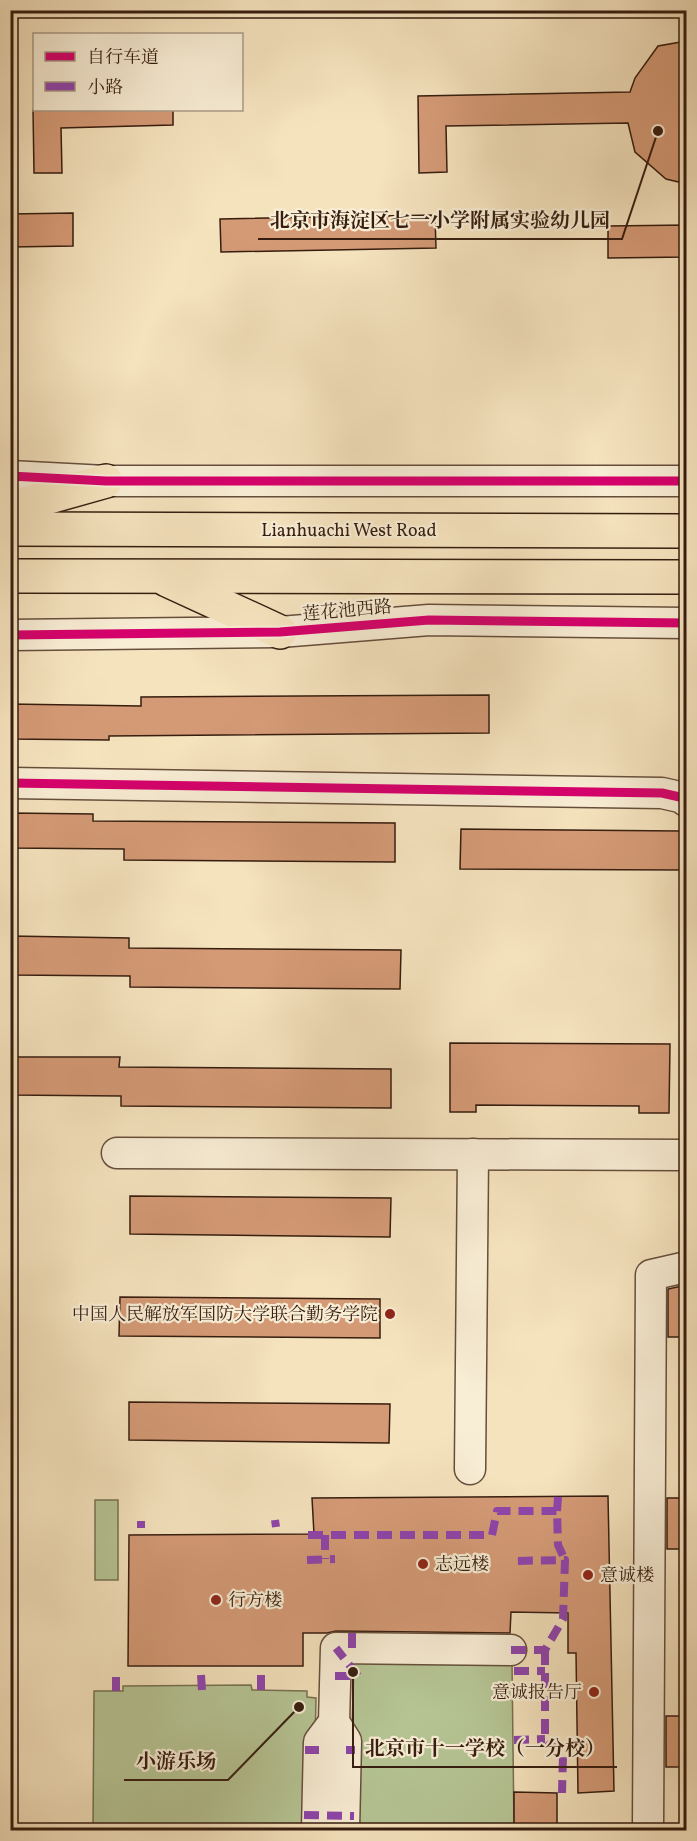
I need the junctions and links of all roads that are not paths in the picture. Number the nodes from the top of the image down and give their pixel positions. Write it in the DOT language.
graph roads {
  1 [pos="10,476"];
  2 [pos="106,481"];
  3 [pos="687,481"];
  4 [pos="10,508"];
  5 [pos="10,529"];
  6 [pos="687,531"];
  7 [pos="158,575"];
  8 [pos="10,576"];
  9 [pos="687,577"];
  10 [pos="687,623"];
  11 [pos="280,632"];
  12 [pos="10,635"];
  13 [pos="10,783"];
  14 [pos="687,801"];
  15 [pos="117,1153"];
  16 [pos="473,1154"];
  17 [pos="687,1155"];
  18 [pos="687,1268"];
  19 [pos="470,1469"];
  20 [pos="511,1650"];
  21 [pos="334,1722"];
  22 [pos="317,1830"];
  23 [pos="344,1830"];
  24 [pos="648,1830"];
  1 -- 2 [label="street"];
  2 -- 3 [label="street"];
  2 -- 4 [label="highway"];
  5 -- 6 [label="highway, Lianhuachi West Road"];
  7 -- 8 [label="highway"];
  7 -- 9 [label="highway"];
  7 -- 11 [label="highway"];
  10 -- 11 [label="street, 莲花池西路"];
  11 -- 12 [label="street, 莲花池西路"];
  13 -- 14 [label="street"];
  15 -- 16 [label="street"];
  16 -- 17 [label="street"];
  16 -- 19 [label="street"];
  18 -- 24 [label="street"];
  20 -- 21 [label="street"];
  21 -- 22 [label="street"];
  21 -- 23 [label="street"];
}
